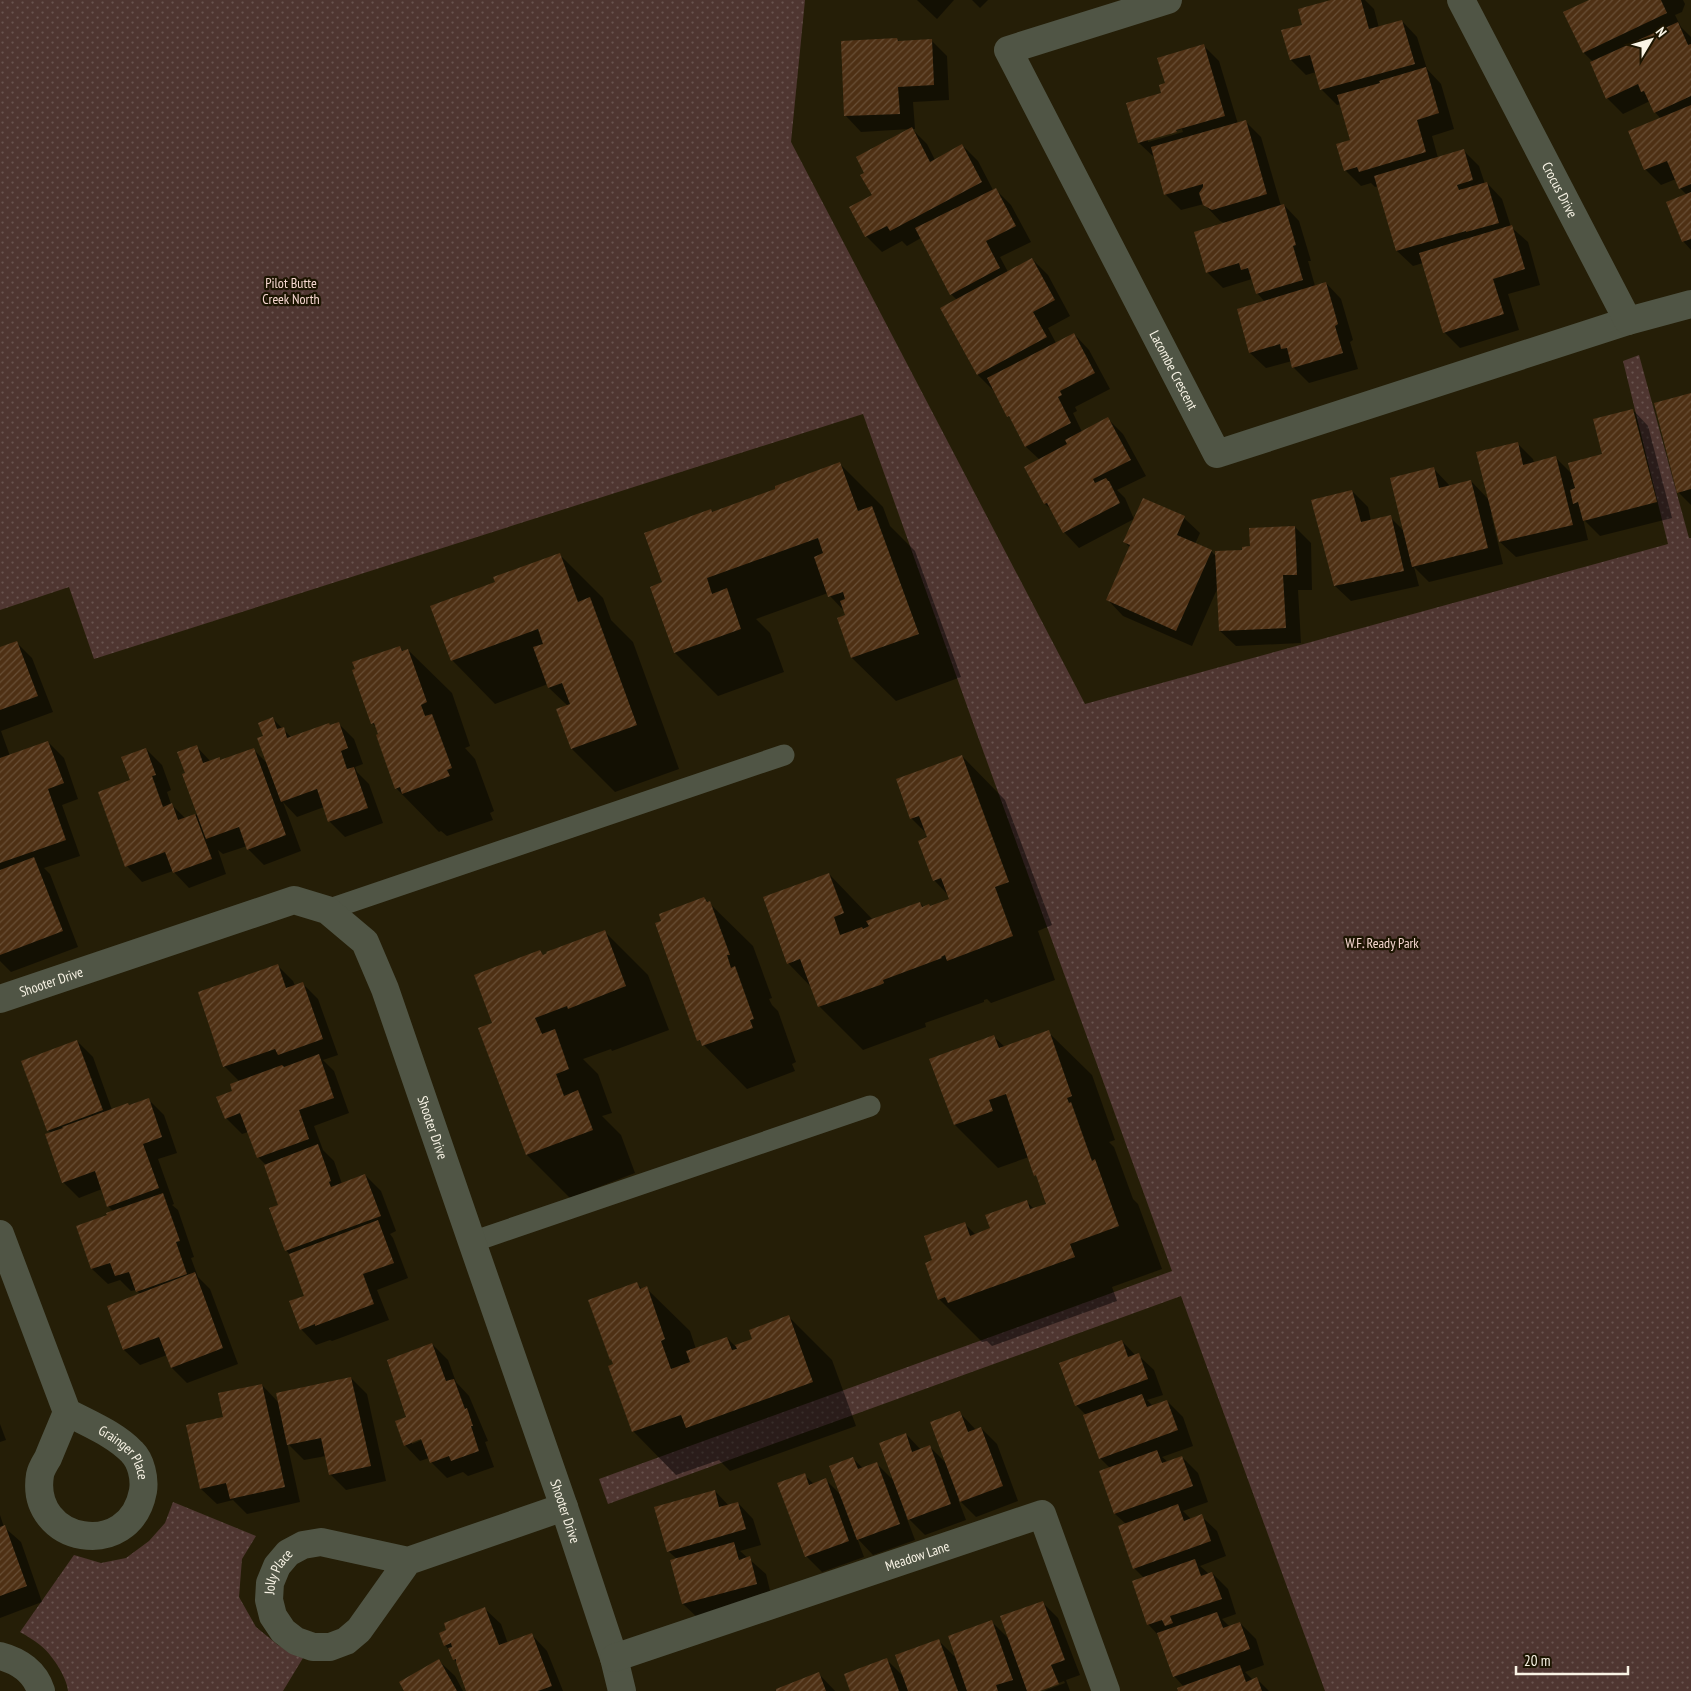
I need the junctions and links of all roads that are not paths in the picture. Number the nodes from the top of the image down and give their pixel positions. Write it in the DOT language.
graph roads {
  1 [pos="1168,0"];
  2 [pos="1461,0"];
  3 [pos="1691,304"];
  4 [pos="1628,322"];
  5 [pos="784,754"];
  6 [pos="327,910"];
  7 [pos="0,1000"];
  8 [pos="870,1106"];
  9 [pos="0,1234"];
  10 [pos="472,1242"];
  11 [pos="68,1412"];
  12 [pos="564,1507"];
  13 [pos="408,1561"];
  14 [pos="0,1656"];
  15 [pos="614,1658"];
  16 [pos="41,1691"];
  17 [pos="622,1691"];
  18 [pos="1106,1691"];
  1 -- 4 [label="street, Lacombe Crescent"];
  2 -- 4 [label="street, Crocus Drive"];
  3 -- 4 [label="street"];
  5 -- 6 [label="lane"];
  6 -- 7 [label="street, Shooter Drive"];
  6 -- 10 [label="street, Shooter Drive"];
  8 -- 10 [label="lane"];
  9 -- 11 [label="street"];
  10 -- 12 [label="street, Shooter Drive"];
  11 -- 11 [label="street, Grainger Place"];
  12 -- 13 [label="street"];
  12 -- 15 [label="street, Shooter Drive"];
  13 -- 13 [label="street, Jolly Place"];
  14 -- 16 [label="street"];
  15 -- 17 [label="street, Shooter Drive"];
  15 -- 18 [label="street, Meadow Lane"];
}
